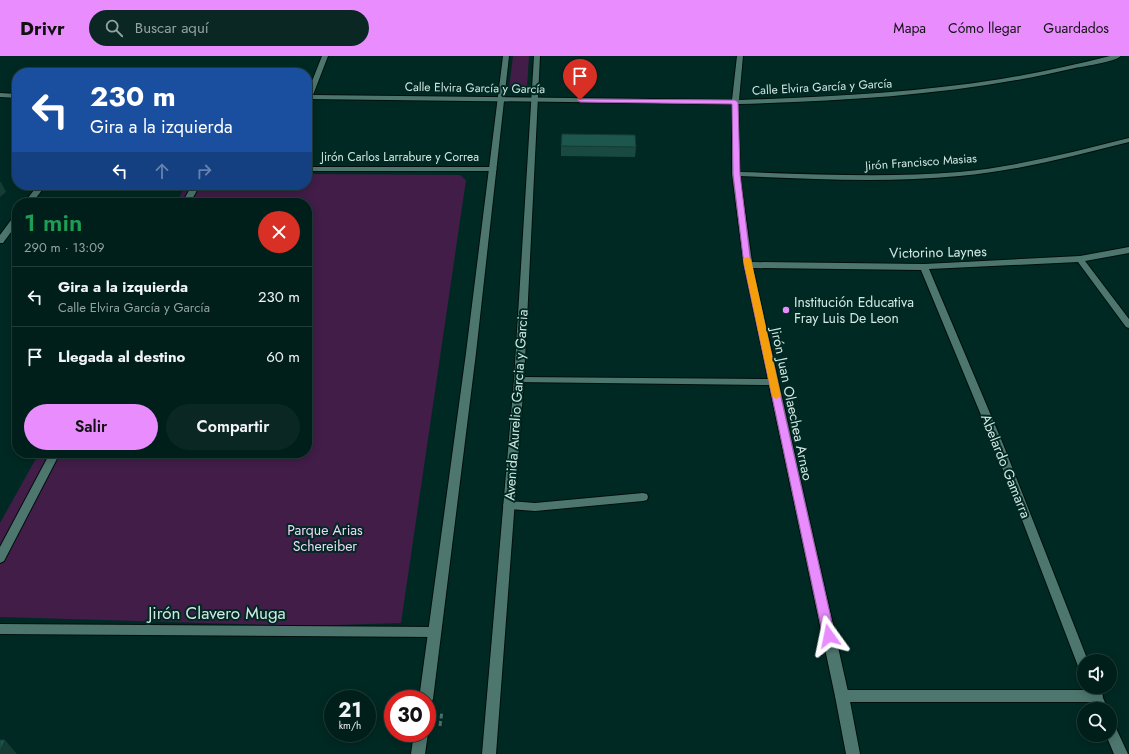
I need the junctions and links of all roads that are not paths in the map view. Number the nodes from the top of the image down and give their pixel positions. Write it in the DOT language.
graph roads {
  1 [pos="325,56"];
  2 [pos="506,56"];
  3 [pos="537,56"];
  4 [pos="740,56"];
  5 [pos="1118,56"];
  6 [pos="312,87"];
  7 [pos="0,95"];
  8 [pos="12,96"];
  9 [pos="312,97"];
  10 [pos="502,99"];
  11 [pos="534,100"];
  12 [pos="735,102"];
  13 [pos="1129,140"];
  14 [pos="312,169"];
  15 [pos="493,169"];
  16 [pos="736,174"];
  17 [pos="38,190"];
  18 [pos="32,198"];
  19 [pos="12,225"];
  20 [pos="0,241"];
  21 [pos="1129,250"];
  22 [pos="1080,259"];
  23 [pos="748,265"];
  24 [pos="924,267"];
  25 [pos="1129,325"];
  26 [pos="519,380"];
  27 [pos="773,382"];
  28 [pos="52,458"];
  29 [pos="643,497"];
  30 [pos="509,505"];
  31 [pos="0,558"];
  32 [pos="0,629"];
  33 [pos="435,632"];
  34 [pos="1079,654"];
  35 [pos="427,690"];
  36 [pos="1077,692"];
  37 [pos="842,696"];
  38 [pos="420,742"];
  39 [pos="1116,742"];
  40 [pos="418,754"];
  41 [pos="489,754"];
  42 [pos="853,754"];
  43 [pos="1121,754"];
  1 -- 6 [label="street"];
  2 -- 10 [label="street"];
  3 -- 11 [label="street, Avenida Aurelio Garcia y Garcia"];
  4 -- 12 [label="street, Jirón Juan Olaechea Arnao"];
  5 -- 12 [label="street, Calle Elvira García y García"];
  7 -- 8 [label="street"];
  9 -- 10 [label="street, Calle Elvira García y García"];
  10 -- 11 [label="street, Calle Elvira García y García"];
  10 -- 15 [label="street"];
  11 -- 12 [label="street, Calle Elvira García y García"];
  11 -- 26 [label="street, Avenida Aurelio Garcia y Garcia"];
  12 -- 16 [label="street, Jirón Juan Olaechea Arnao"];
  13 -- 16 [label="street, Jirón Francisco Masias"];
  14 -- 15 [label="street, Jirón Carlos Larrabure y Correa"];
  15 -- 33 [label="street"];
  16 -- 23 [label="street, Jirón Juan Olaechea Arnao"];
  17 -- 18 [label="street"];
  19 -- 20 [label="street"];
  21 -- 22 [label="street, Victorino Laynes"];
  22 -- 24 [label="street, Victorino Laynes"];
  22 -- 25 [label="street"];
  23 -- 24 [label="street, Victorino Laynes"];
  23 -- 27 [label="street, Jirón Juan Olaechea Arnao"];
  24 -- 34 [label="street, Abelardo Gamarra"];
  26 -- 27 [label="street"];
  26 -- 30 [label="street, Avenida Aurelio Garcia y Garcia"];
  27 -- 37 [label="street, Jirón Juan Olaechea Arnao"];
  28 -- 31 [label="street"];
  29 -- 30 [label="street"];
  30 -- 41 [label="street, Avenida Aurelio Garcia y Garcia"];
  32 -- 33 [label="street, Jirón Clavero Muga"];
  33 -- 35 [label="street"];
  36 -- 37 [label="street"];
  37 -- 42 [label="street, Jirón Juan Olaechea Arnao"];
  38 -- 40 [label="street"];
  39 -- 43 [label="street"];
}
